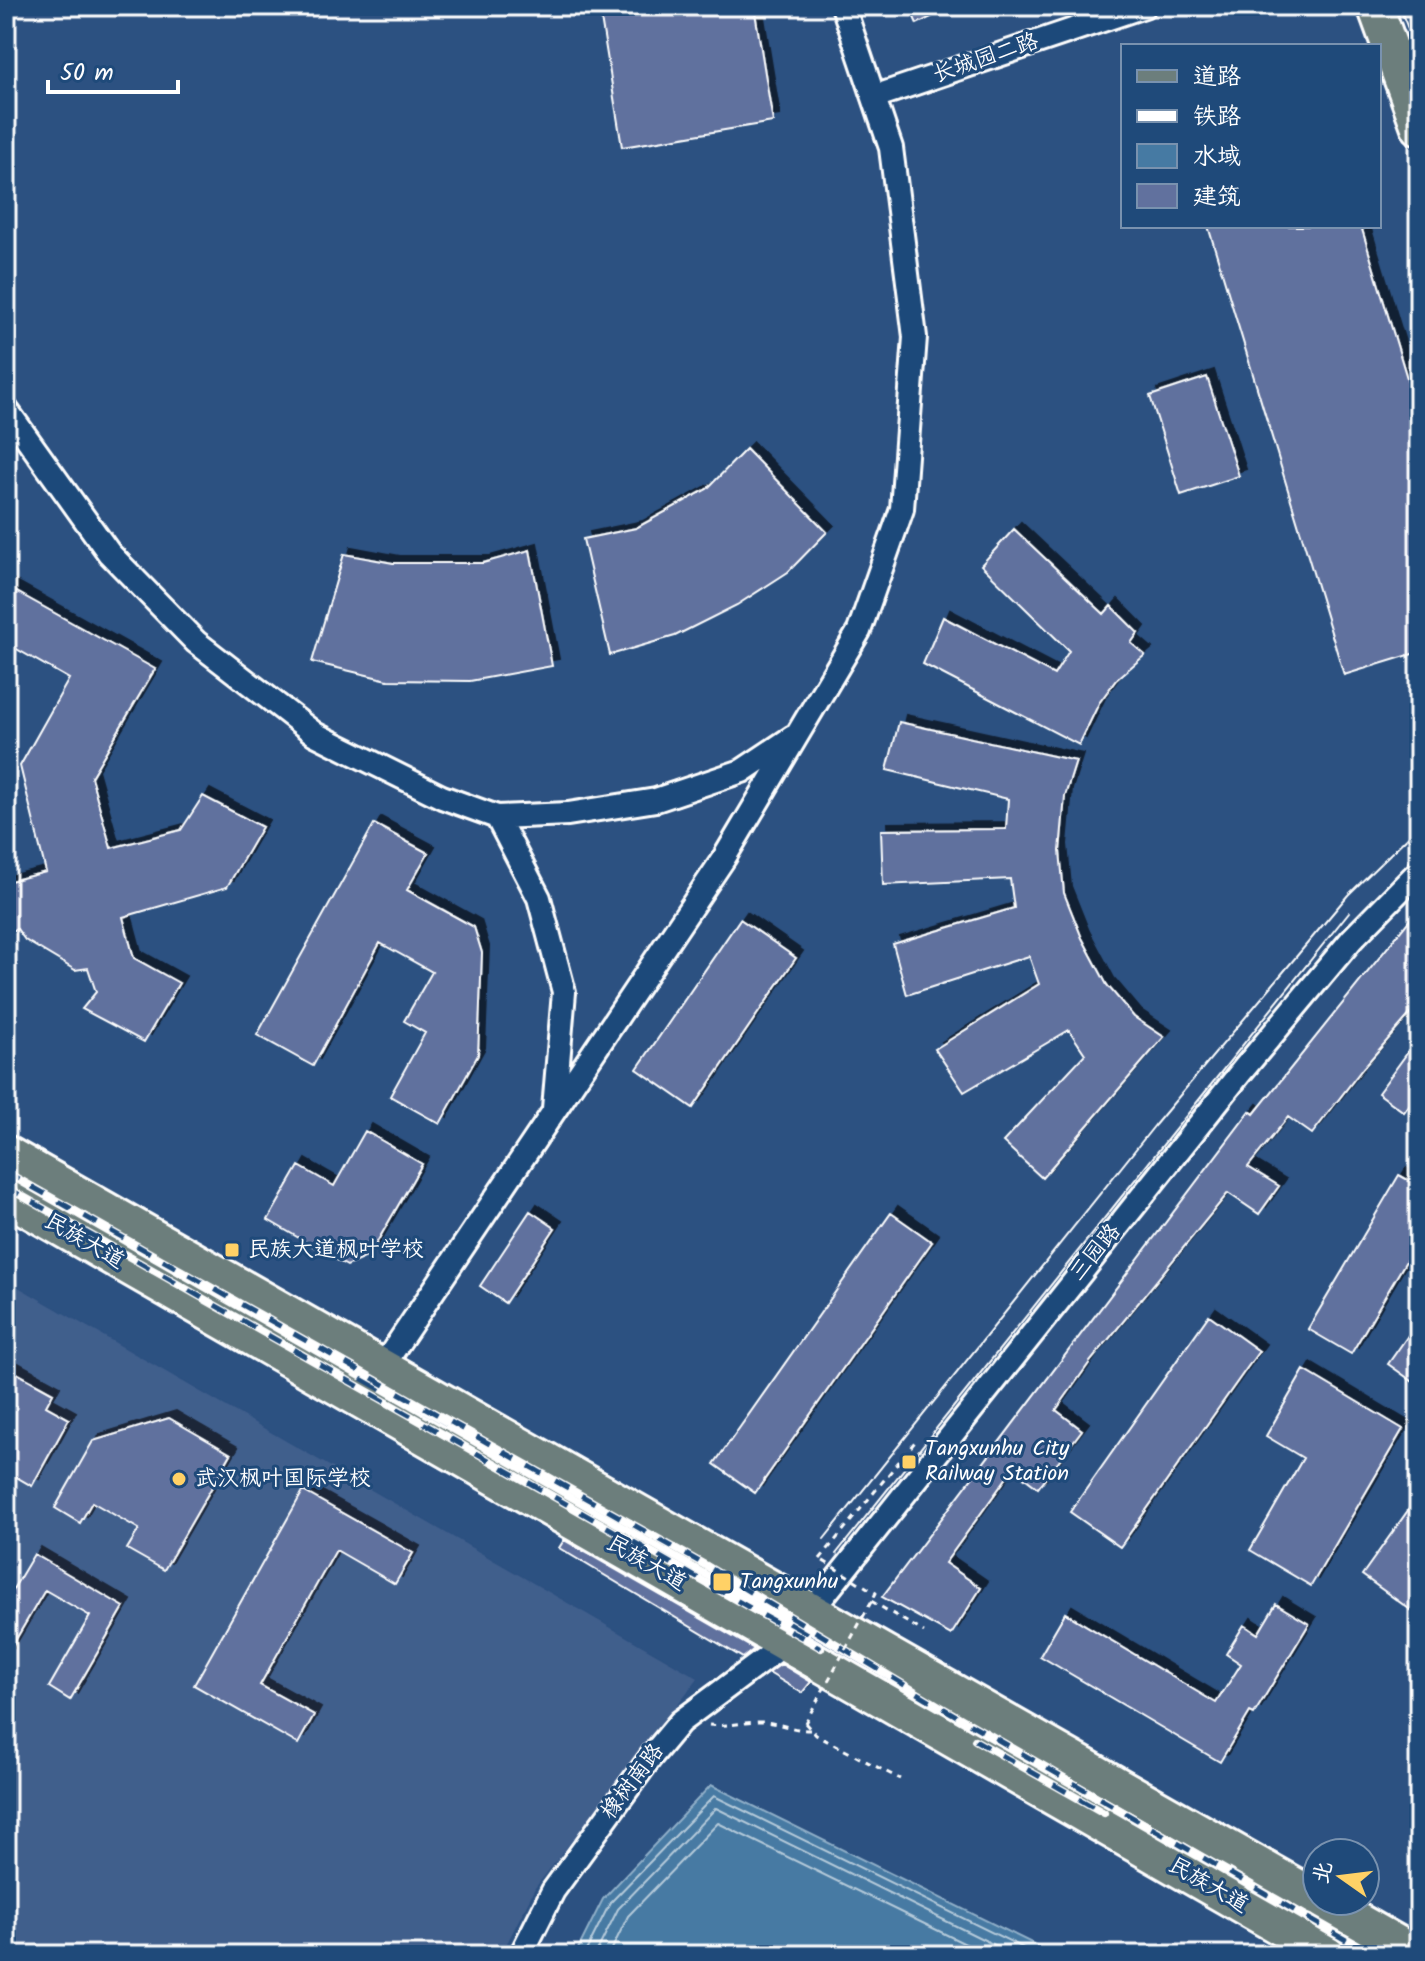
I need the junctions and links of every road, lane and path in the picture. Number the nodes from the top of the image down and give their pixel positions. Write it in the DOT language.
graph roads {
  1 [pos="843,6"];
  2 [pos="1144,6"];
  3 [pos="1375,6"];
  4 [pos="874,97"];
  5 [pos="1419,127"];
  6 [pos="6,409"];
  7 [pos="798,733"];
  8 [pos="497,817"];
  9 [pos="1419,871"];
  10 [pos="554,1110"];
  11 [pos="6,1153"];
  12 [pos="6,1197"];
  13 [pos="381,1368"];
  14 [pos="360,1400"];
  15 [pos="918,1438"];
  16 [pos="871,1601"];
  17 [pos="811,1610"];
  18 [pos="924,1632"];
  19 [pos="785,1644"];
  20 [pos="680,1722"];
  21 [pos="812,1730"];
  22 [pos="900,1779"];
  23 [pos="1301,1889"];
  24 [pos="1351,1917"];
  25 [pos="521,1955"];
  26 [pos="1328,1955"];
  27 [pos="1418,1955"];
  1 -- 4 [label="street"];
  2 -- 4 [label="street, 长城园二路"];
  3 -- 5 [label="main road"];
  4 -- 7 [label="street"];
  6 -- 8 [label="street"];
  7 -- 8 [label="street"];
  7 -- 10 [label="street"];
  8 -- 10 [label="street"];
  9 -- 17 [label="street, 三园路"];
  10 -- 13 [label="street"];
  11 -- 13 [label="main road, 民族大道"];
  12 -- 14 [label="main road, 民族大道"];
  13 -- 14 [label="street"];
  13 -- 17 [label="main road, 民族大道"];
  14 -- 19 [label="main road, 民族大道"];
  15 -- 16 [label="path, bridge"];
  16 -- 18 [label="path"];
  16 -- 21 [label="path, bridge"];
  17 -- 19 [label="street, 三园路"];
  17 -- 23 [label="main road, 民族大道"];
  19 -- 20 [label="street, 橡树南路"];
  19 -- 26 [label="main road, 民族大道"];
  20 -- 21 [label="path"];
  20 -- 25 [label="street, 橡树南路"];
  21 -- 22 [label="path"];
  24 -- 27 [label="main road"];
}
